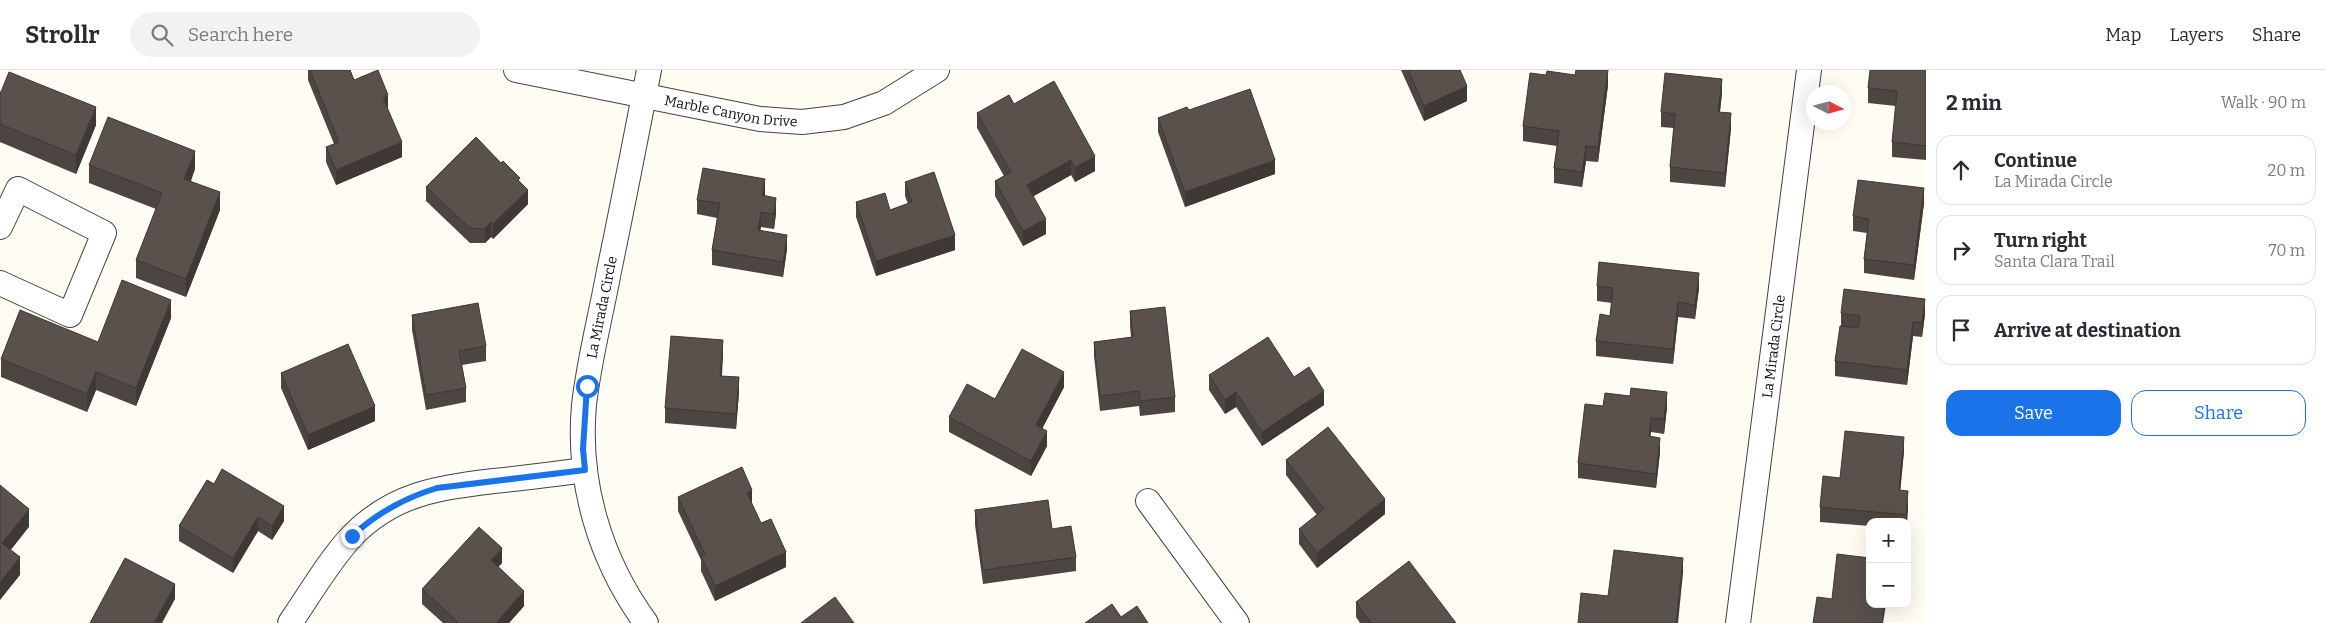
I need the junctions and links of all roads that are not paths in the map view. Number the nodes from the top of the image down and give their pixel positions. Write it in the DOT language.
graph roads {
  1 [pos="516,70"];
  2 [pos="649,70"];
  3 [pos="937,70"];
  4 [pos="1809,70"];
  5 [pos="644,95"];
  6 [pos="0,226"];
  7 [pos="0,283"];
  8 [pos="585,470"];
  9 [pos="1148,501"];
  10 [pos="290,623"];
  11 [pos="646,623"];
  12 [pos="1237,623"];
  13 [pos="1738,623"];
  1 -- 5 [label="street, Marble Canyon Drive"];
  2 -- 5 [label="street, La Mirada Circle"];
  3 -- 5 [label="street, Marble Canyon Drive"];
  4 -- 13 [label="street, La Mirada Circle"];
  5 -- 8 [label="street, La Mirada Circle"];
  6 -- 7 [label="street"];
  8 -- 10 [label="street"];
  8 -- 11 [label="street, La Mirada Circle"];
  9 -- 12 [label="street"];
}
